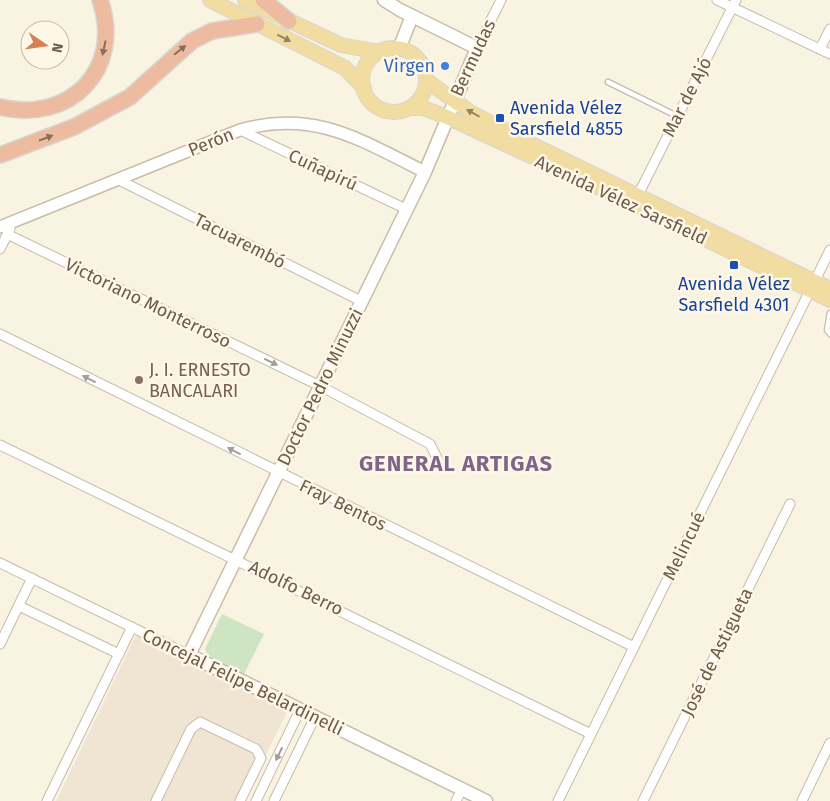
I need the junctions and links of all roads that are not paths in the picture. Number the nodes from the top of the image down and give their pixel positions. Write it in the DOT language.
graph roads {
  1 [pos="100,0"];
  2 [pos="210,0"];
  3 [pos="245,0"];
  4 [pos="263,0"];
  5 [pos="384,0"];
  6 [pos="501,0"];
  7 [pos="716,0"];
  8 [pos="734,4"];
  9 [pos="412,16"];
  10 [pos="289,21"];
  11 [pos="257,24"];
  12 [pos="830,29"];
  13 [pos="399,48"];
  14 [pos="477,48"];
  15 [pos="820,49"];
  16 [pos="379,52"];
  17 [pos="830,54"];
  18 [pos="426,80"];
  19 [pos="608,82"];
  20 [pos="364,88"];
  21 [pos="453,101"];
  22 [pos="0,107"];
  23 [pos="410,108"];
  24 [pos="676,116"];
  25 [pos="447,117"];
  26 [pos="240,130"];
  27 [pos="0,154"];
  28 [pos="425,172"];
  29 [pos="119,180"];
  30 [pos="638,195"];
  31 [pos="406,209"];
  32 [pos="4,230"];
  33 [pos="0,249"];
  34 [pos="830,250"];
  35 [pos="812,286"];
  36 [pos="830,289"];
  37 [pos="830,300"];
  38 [pos="361,301"];
  39 [pos="830,314"];
  40 [pos="0,334"];
  41 [pos="830,334"];
  42 [pos="320,386"];
  43 [pos="0,445"];
  44 [pos="440,464"];
  45 [pos="278,473"];
  46 [pos="790,504"];
  47 [pos="236,559"];
  48 [pos="0,563"];
  49 [pos="32,578"];
  50 [pos="19,606"];
  51 [pos="132,628"];
  52 [pos="0,644"];
  53 [pos="634,647"];
  54 [pos="119,654"];
  55 [pos="189,656"];
  56 [pos="300,710"];
  57 [pos="315,717"];
  58 [pos="591,734"];
  59 [pos="830,743"];
  60 [pos="462,789"];
  61 [pos="257,799"];
  62 [pos="47,801"];
  63 [pos="156,801"];
  64 [pos="240,801"];
  65 [pos="267,801"];
  66 [pos="274,801"];
  67 [pos="456,801"];
  68 [pos="486,801"];
  69 [pos="558,801"];
  70 [pos="644,801"];
  71 [pos="802,801"];
  1 -- 22 [label="highway, one-way"];
  2 -- 11 [label="main road"];
  3 -- 10 [label="main road"];
  4 -- 10 [label="highway"];
  5 -- 9 [label="main road"];
  6 -- 14 [label="street, Bermudas"];
  7 -- 8 [label="street"];
  8 -- 15 [label="street"];
  8 -- 24 [label="street, Mar de Ajó"];
  9 -- 13 [label="main road"];
  9 -- 14 [label="main road"];
  10 -- 16 [label="main road"];
  11 -- 20 [label="main road, one-way"];
  27 -- 11 [label="highway, one-way"];
  12 -- 15 [label="street"];
  13 -- 16 [label="main road"];
  13 -- 18 [label="main road"];
  14 -- 21 [label="main road, Bermudas"];
  15 -- 17 [label="street"];
  16 -- 20 [label="main road"];
  18 -- 21 [label="main road, Avenida Vélez Sarsfield"];
  18 -- 23 [label="main road"];
  19 -- 24 [label="lane"];
  20 -- 23 [label="main road"];
  21 -- 25 [label="main road, Bermudas"];
  30 -- 21 [label="main road, Avenida Vélez Sarsfield, one-way"];
  23 -- 25 [label="main road, Avenida Vélez Sarsfield"];
  24 -- 30 [label="street, Mar de Ajó"];
  25 -- 28 [label="main road, Doctor Pedro Minuzzi"];
  25 -- 35 [label="main road, Avenida Vélez Sarsfield"];
  26 -- 28 [label="street, Perón"];
  26 -- 29 [label="street, Perón"];
  26 -- 31 [label="street, Cuñapirú"];
  28 -- 31 [label="main road, Doctor Pedro Minuzzi"];
  29 -- 32 [label="street, Perón"];
  29 -- 38 [label="street, Tacuarembó"];
  30 -- 35 [label="main road, Avenida Vélez Sarsfield"];
  31 -- 38 [label="main road, Doctor Pedro Minuzzi"];
  32 -- 33 [label="street"];
  32 -- 42 [label="street, Victoriano Monterroso, one-way"];
  34 -- 35 [label="street, Melincué"];
  35 -- 36 [label="main road, Avenida Vélez Sarsfield"];
  35 -- 37 [label="main road, Avenida Vélez Sarsfield"];
  35 -- 53 [label="street, Melincué"];
  38 -- 42 [label="main road, Doctor Pedro Minuzzi"];
  39 -- 41 [label="lane"];
  45 -- 40 [label="street, Fray Bentos, one-way"];
  42 -- 44 [label="street, Victoriano Monterroso"];
  42 -- 45 [label="main road, Doctor Pedro Minuzzi"];
  43 -- 47 [label="street, Adolfo Berro"];
  45 -- 47 [label="main road, Doctor Pedro Minuzzi"];
  45 -- 53 [label="street, Fray Bentos"];
  46 -- 70 [label="street, José de Astigueta"];
  47 -- 55 [label="main road, Doctor Pedro Minuzzi"];
  47 -- 58 [label="street, Adolfo Berro"];
  48 -- 49 [label="street, Concejal Felipe Belardinelli"];
  49 -- 50 [label="street"];
  49 -- 51 [label="street, Concejal Felipe Belardinelli"];
  50 -- 52 [label="street"];
  50 -- 54 [label="street"];
  51 -- 54 [label="street"];
  51 -- 55 [label="street, Concejal Felipe Belardinelli"];
  53 -- 58 [label="street, Melincué"];
  54 -- 62 [label="street"];
  55 -- 56 [label="main road, Concejal Felipe Belardinelli"];
  56 -- 57 [label="main road, Concejal Felipe Belardinelli"];
  56 -- 61 [label="street, one-way"];
  57 -- 60 [label="main road, Concejal Felipe Belardinelli"];
  57 -- 66 [label="street"];
  58 -- 69 [label="street, Melincué"];
  59 -- 71 [label="street"];
  60 -- 67 [label="street"];
  60 -- 68 [label="main road, Concejal Felipe Belardinelli"];
  61 -- 65 [label="street"];
  63 -- 64 [label="street"];
}
